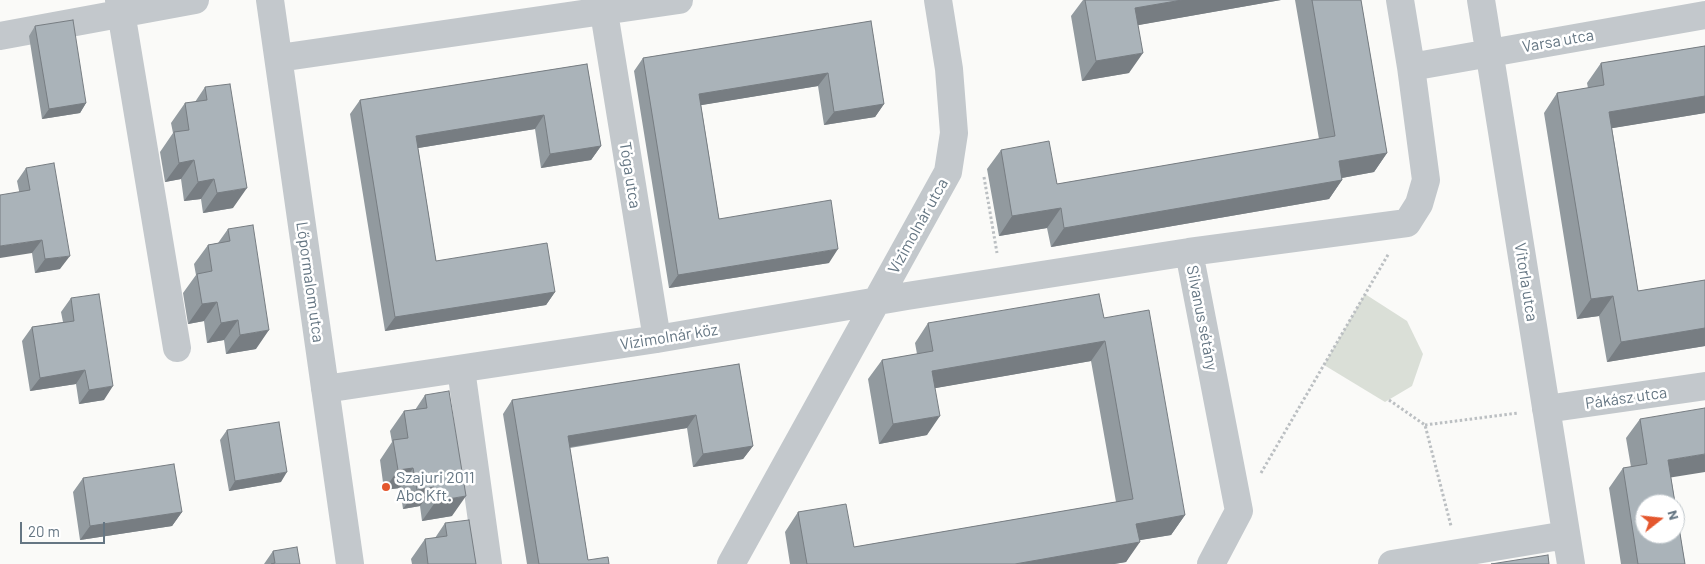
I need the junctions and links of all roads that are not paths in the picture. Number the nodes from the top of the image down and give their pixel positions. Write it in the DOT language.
graph roads {
  1 [pos="195,0"];
  2 [pos="270,0"];
  3 [pos="679,0"];
  4 [pos="938,0"];
  5 [pos="1400,0"];
  6 [pos="1481,0"];
  7 [pos="603,5"];
  8 [pos="120,7"];
  9 [pos="1705,15"];
  10 [pos="0,36"];
  11 [pos="1490,54"];
  12 [pos="279,58"];
  13 [pos="1411,67"];
  14 [pos="1189,252"];
  15 [pos="877,301"];
  16 [pos="657,339"];
  17 [pos="177,348"];
  18 [pos="460,369"];
  19 [pos="1705,386"];
  20 [pos="326,389"];
  21 [pos="1546,409"];
  22 [pos="1566,535"];
  23 [pos="350,564"];
  24 [pos="488,564"];
  25 [pos="730,564"];
  26 [pos="1211,564"];
  27 [pos="1392,564"];
  28 [pos="1571,564"];
  1 -- 8 [label="street"];
  2 -- 12 [label="street, Lőpormalom utca"];
  3 -- 7 [label="street"];
  4 -- 15 [label="street, Vízimolnár utca"];
  5 -- 13 [label="street"];
  6 -- 11 [label="street, Vitorla utca"];
  7 -- 12 [label="street"];
  7 -- 16 [label="street, Tóga utca"];
  8 -- 10 [label="street"];
  8 -- 17 [label="street"];
  9 -- 11 [label="street, Varsa utca"];
  11 -- 13 [label="street, Varsa utca"];
  11 -- 21 [label="street, Vitorla utca"];
  12 -- 20 [label="street, Lőpormalom utca"];
  13 -- 14 [label="street, Silvanus sétány"];
  14 -- 15 [label="street, Vízimolnár utca"];
  14 -- 26 [label="street, Silvanus sétány"];
  15 -- 16 [label="street, Vízimolnár köz"];
  15 -- 25 [label="street, Vízimolnár utca"];
  16 -- 18 [label="street, Vízimolnár köz"];
  18 -- 20 [label="street, Vízimolnár köz"];
  18 -- 24 [label="street"];
  19 -- 21 [label="street, Pákász utca"];
  20 -- 23 [label="street, Lőpormalom utca"];
  21 -- 22 [label="street, Vitorla utca"];
  22 -- 27 [label="street"];
  22 -- 28 [label="street, Vitorla utca"];
}
